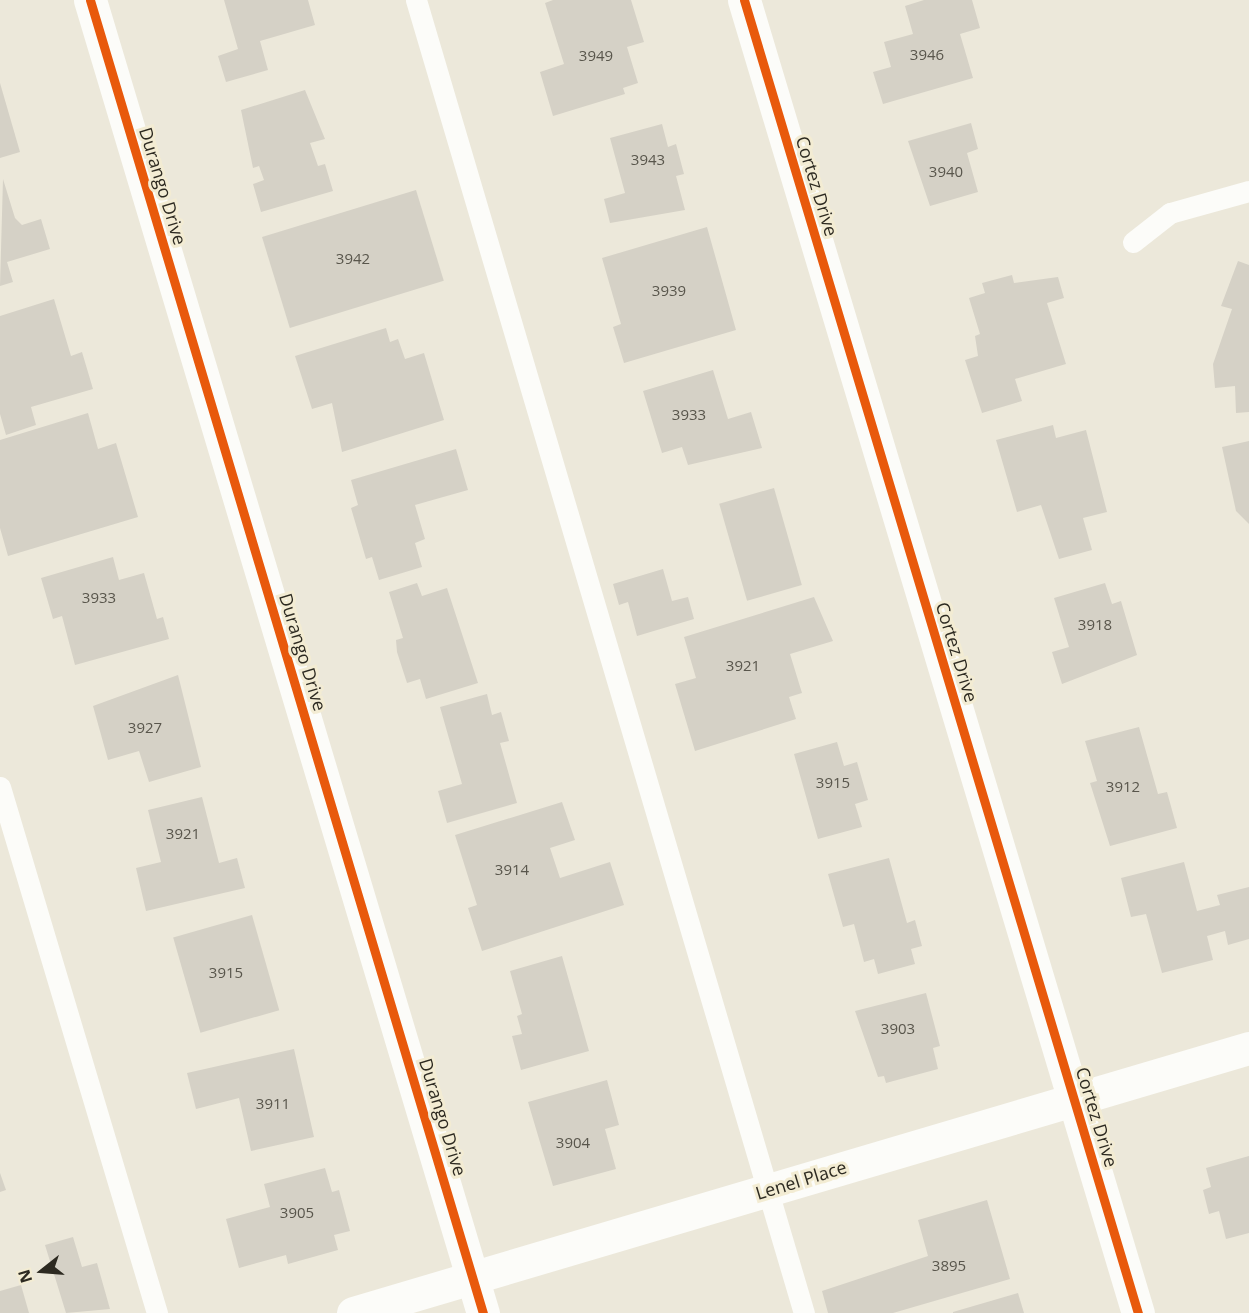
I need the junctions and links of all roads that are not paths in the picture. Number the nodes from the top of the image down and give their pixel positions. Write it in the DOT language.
graph roads {
  1 [pos="90,0"];
  2 [pos="416,0"];
  3 [pos="744,0"];
  4 [pos="1249,191"];
  5 [pos="1134,242"];
  6 [pos="0,788"];
  7 [pos="1249,1048"];
  8 [pos="1074,1096"];
  9 [pos="767,1190"];
  10 [pos="472,1277"];
  11 [pos="157,1313"];
  12 [pos="353,1313"];
  13 [pos="483,1313"];
  14 [pos="804,1313"];
  15 [pos="1138,1313"];
  1 -- 10 [label="street, Durango Drive"];
  2 -- 9 [label="lane"];
  3 -- 8 [label="street, Cortez Drive"];
  4 -- 5 [label="lane"];
  6 -- 11 [label="lane"];
  7 -- 8 [label="street, Lenel Place"];
  8 -- 9 [label="street, Lenel Place"];
  8 -- 15 [label="street, Cortez Drive"];
  9 -- 10 [label="street, Lenel Place"];
  9 -- 14 [label="lane"];
  10 -- 12 [label="street, Lenel Place"];
  10 -- 13 [label="street, Durango Drive"];
}
